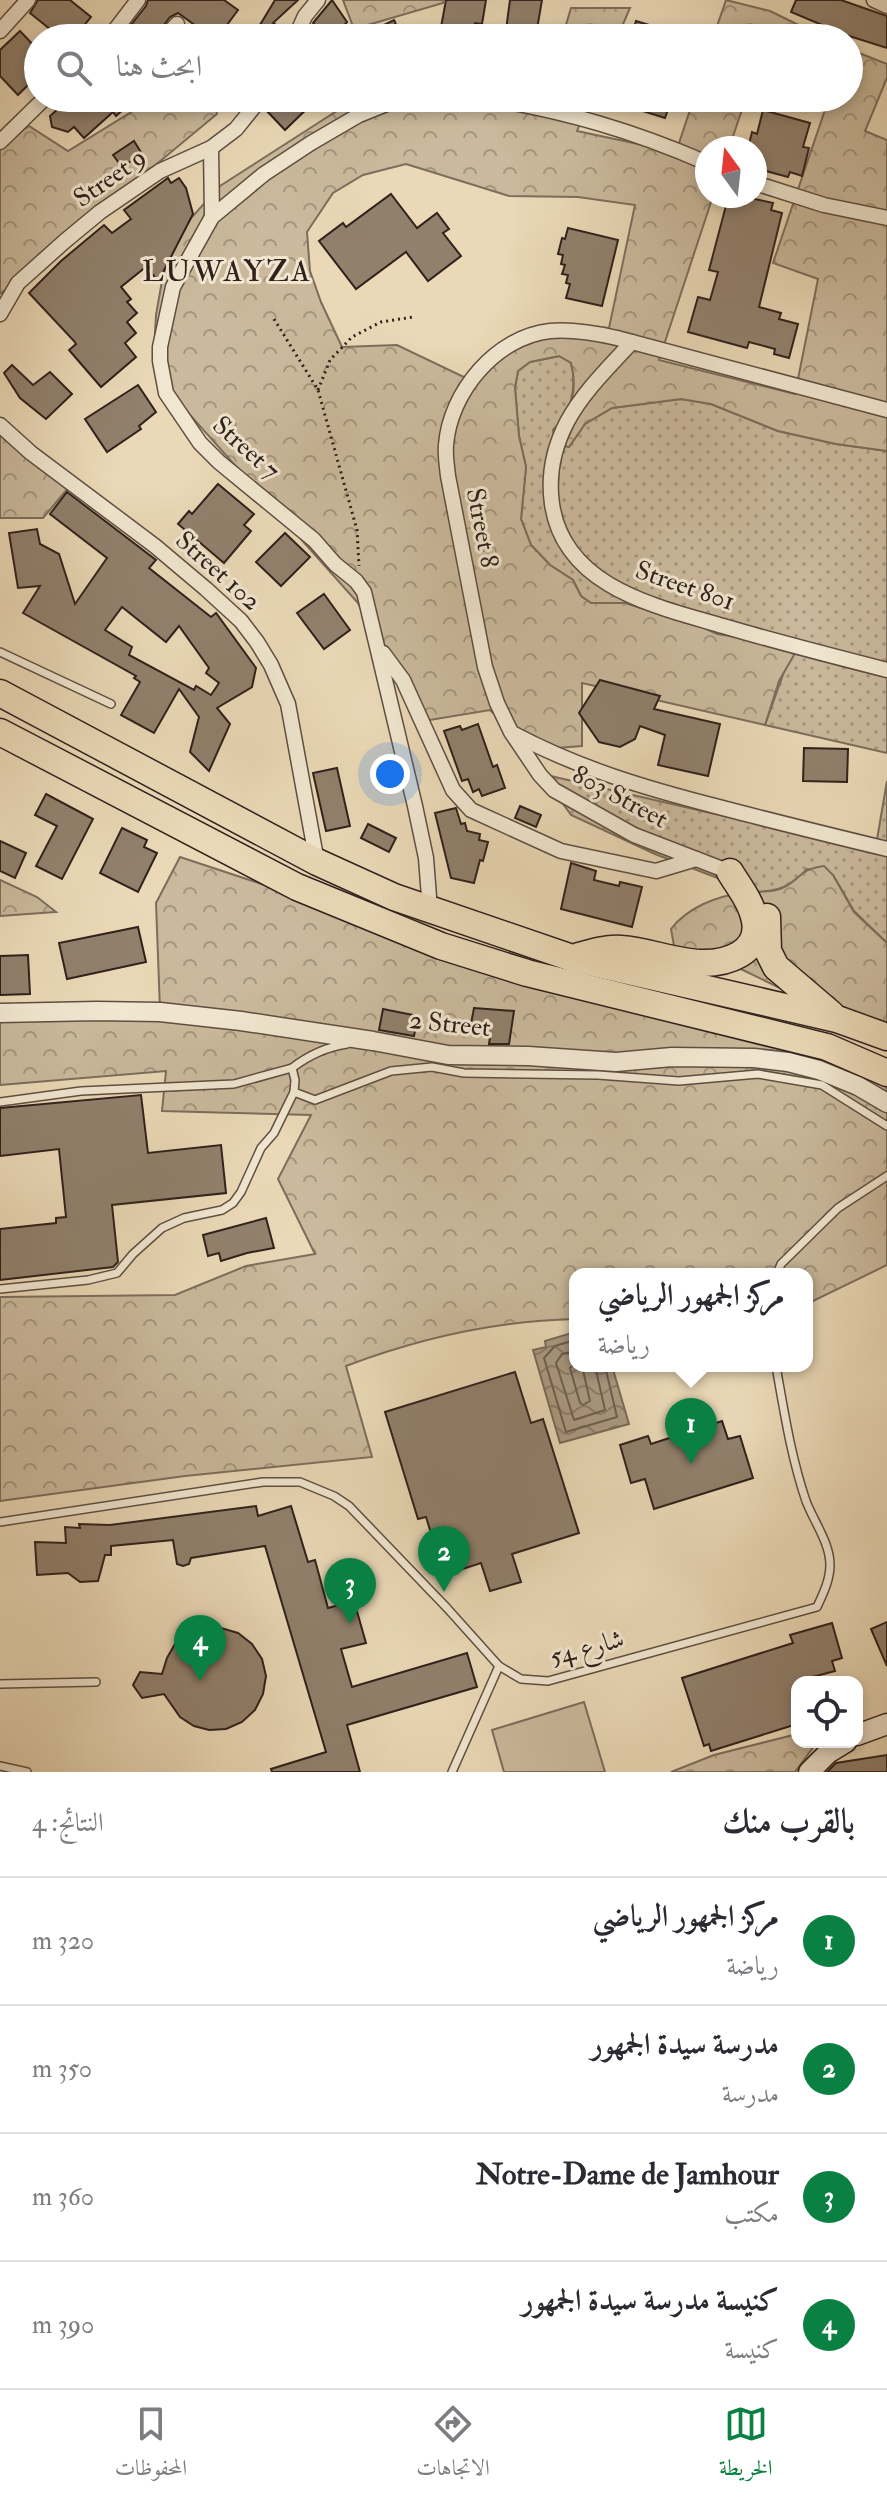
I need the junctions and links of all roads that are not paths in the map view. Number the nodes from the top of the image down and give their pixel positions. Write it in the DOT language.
graph roads {
  1 [pos="28,0"];
  2 [pos="138,0"];
  3 [pos="318,0"];
  4 [pos="874,0"];
  5 [pos="887,6"];
  6 [pos="120,24"];
  7 [pos="301,24"];
  8 [pos="0,31"];
  9 [pos="31,112"];
  10 [pos="250,112"];
  11 [pos="366,112"];
  12 [pos="560,112"];
  13 [pos="0,142"];
  14 [pos="211,148"];
  15 [pos="695,158"];
  16 [pos="767,187"];
  17 [pos="212,217"];
  18 [pos="887,218"];
  19 [pos="0,314"];
  20 [pos="632,342"];
  21 [pos="887,410"];
  22 [pos="0,425"];
  23 [pos="378,648"];
  24 [pos="0,652"];
  25 [pos="887,670"];
  26 [pos="0,693"];
  27 [pos="111,704"];
  28 [pos="0,732"];
  29 [pos="511,732"];
  30 [pos="887,849"];
  31 [pos="697,859"];
  32 [pos="317,862"];
  33 [pos="730,872"];
  34 [pos="430,910"];
  35 [pos="572,958"];
  36 [pos="0,1013"];
  37 [pos="837,1019"];
  38 [pos="887,1037"];
  39 [pos="373,1041"];
  40 [pos="292,1068"];
  41 [pos="887,1073"];
  42 [pos="294,1092"];
  43 [pos="0,1102"];
  44 [pos="887,1103"];
  45 [pos="887,1126"];
  46 [pos="887,1176"];
  47 [pos="779,1268"];
  48 [pos="0,1289"];
  49 [pos="777,1372"];
  50 [pos="0,1522"];
  51 [pos="499,1666"];
  52 [pos="96,1682"];
  53 [pos="0,1684"];
  54 [pos="887,1724"];
  55 [pos="863,1733"];
  56 [pos="836,1748"];
  57 [pos="0,1766"];
  58 [pos="27,1772"];
  59 [pos="452,1772"];
  60 [pos="809,1772"];
  1 -- 8 [label="street"];
  2 -- 6 [label="street"];
  3 -- 7 [label="street"];
  4 -- 5 [label="street"];
  9 -- 13 [label="street"];
  10 -- 14 [label="street, Street 9"];
  11 -- 17 [label="street, Street 7"];
  12 -- 15 [label="street"];
  14 -- 17 [label="street"];
  14 -- 19 [label="street, Street 9"];
  16 -- 18 [label="street"];
  17 -- 23 [label="street, Street 7"];
  20 -- 21 [label="street, Street 8"];
  20 -- 25 [label="street, Street 801"];
  20 -- 29 [label="street, Street 8"];
  22 -- 32 [label="street, Street 102"];
  23 -- 31 [label="street"];
  23 -- 34 [label="street"];
  24 -- 27 [label="lane"];
  26 -- 32 [label="highway"];
  28 -- 41 [label="highway"];
  29 -- 30 [label="street"];
  29 -- 31 [label="street, 803 Street"];
  31 -- 33 [label="street, 803 Street"];
  32 -- 34 [label="highway"];
  33 -- 35 [label="highway"];
  33 -- 37 [label="highway"];
  34 -- 35 [label="highway"];
  35 -- 37 [label="highway"];
  36 -- 39 [label="street, 2 Street"];
  37 -- 38 [label="highway"];
  39 -- 40 [label="lane"];
  39 -- 44 [label="street, 2 Street"];
  40 -- 42 [label="lane"];
  40 -- 43 [label="lane"];
  42 -- 45 [label="lane"];
  42 -- 48 [label="lane"];
  46 -- 47 [label="lane"];
  49 -- 51 [label="lane, شارع 54"];
  50 -- 51 [label="lane, شارع 54"];
  51 -- 59 [label="lane"];
  52 -- 53 [label="lane"];
  54 -- 55 [label="main road"];
  56 -- 60 [label="main road"];
  57 -- 58 [label="lane"];
}
